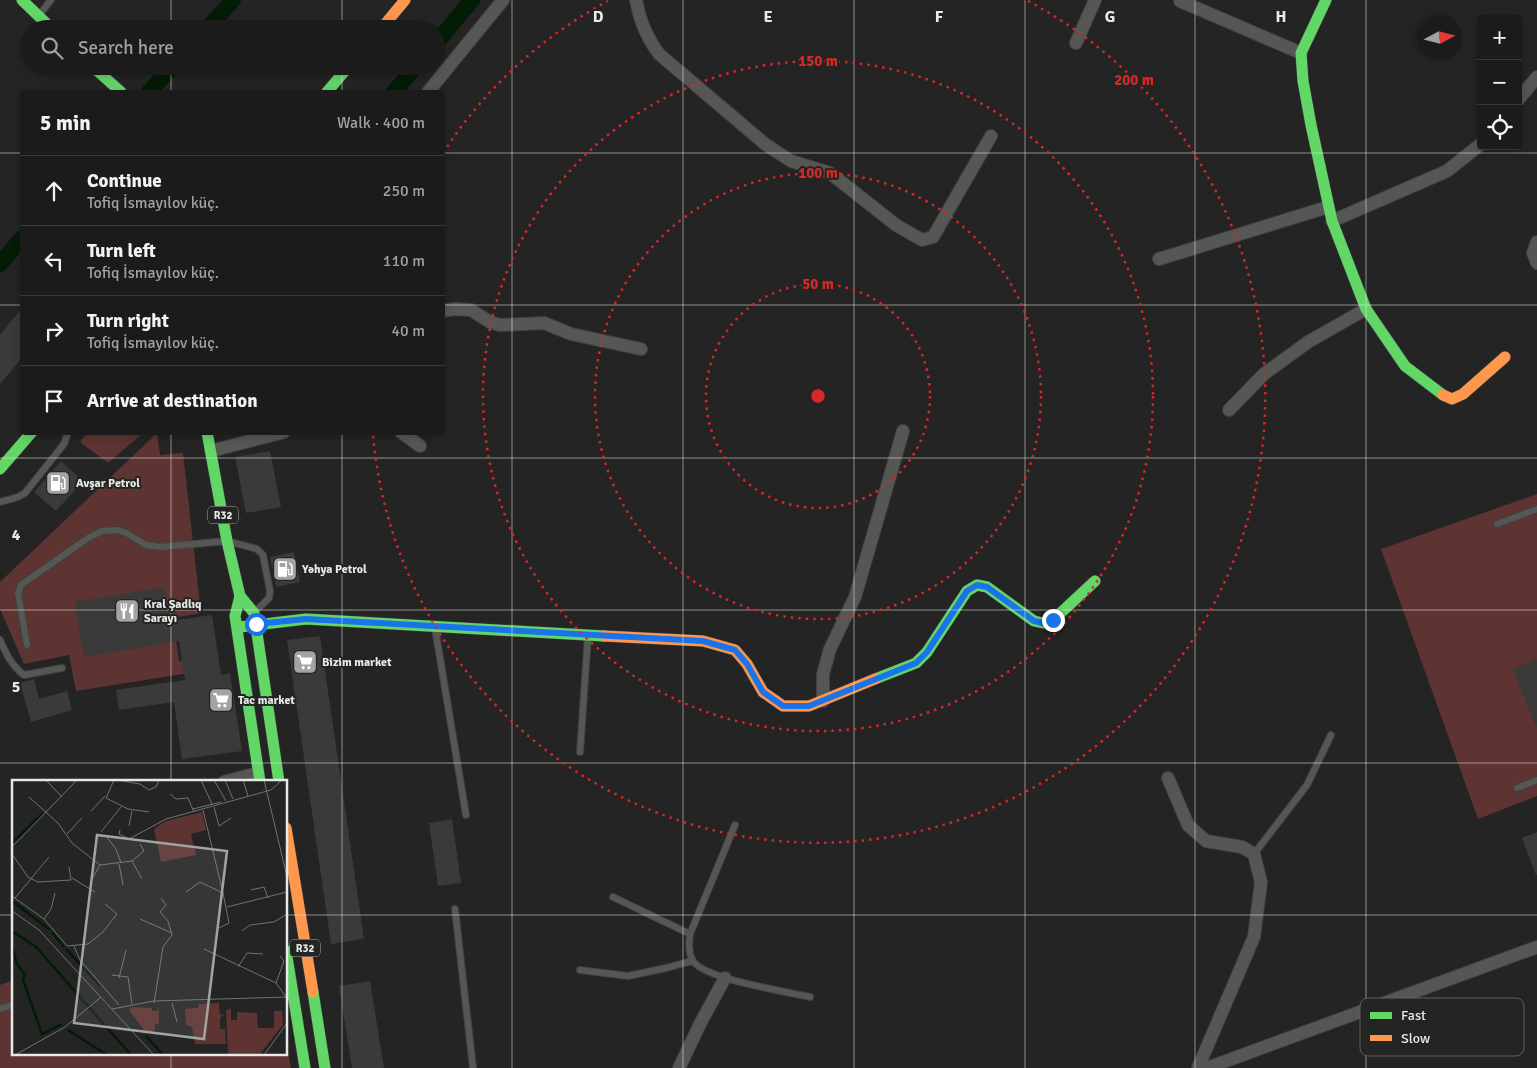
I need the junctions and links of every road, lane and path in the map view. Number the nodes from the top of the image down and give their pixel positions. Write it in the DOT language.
graph roads {
  1 [pos="22,0"];
  2 [pos="51,0"];
  3 [pos="405,0"];
  4 [pos="504,0"];
  5 [pos="636,0"];
  6 [pos="1095,0"];
  7 [pos="1326,0"];
  8 [pos="1180,1"];
  9 [pos="38,16"];
  10 [pos="42,20"];
  11 [pos="388,20"];
  12 [pos="1076,44"];
  13 [pos="1301,54"];
  14 [pos="445,71"];
  15 [pos="102,75"];
  16 [pos="341,75"];
  17 [pos="442,75"];
  18 [pos="1537,78"];
  19 [pos="119,90"];
  20 [pos="329,90"];
  21 [pos="430,90"];
  22 [pos="1522,95"];
  23 [pos="991,136"];
  24 [pos="1477,147"];
  25 [pos="1328,207"];
  26 [pos="1332,221"];
  27 [pos="1537,242"];
  28 [pos="1159,260"];
  29 [pos="1537,264"];
  30 [pos="1366,309"];
  31 [pos="445,311"];
  32 [pos="641,349"];
  33 [pos="1505,357"];
  34 [pos="1229,410"];
  35 [pos="903,431"];
  36 [pos="29,435"];
  37 [pos="67,435"];
  38 [pos="208,435"];
  39 [pos="272,435"];
  40 [pos="405,435"];
  41 [pos="420,446"];
  42 [pos="211,451"];
  43 [pos="0,469"];
  44 [pos="0,502"];
  45 [pos="1537,509"];
  46 [pos="1497,524"];
  47 [pos="228,541"];
  48 [pos="1095,581"];
  49 [pos="240,596"];
  50 [pos="255,618"];
  51 [pos="435,626"];
  52 [pos="237,628"];
  53 [pos="588,634"];
  54 [pos="0,640"];
  55 [pos="26,645"];
  56 [pos="62,668"];
  57 [pos="823,701"];
  58 [pos="1331,735"];
  59 [pos="580,752"];
  60 [pos="259,777"];
  61 [pos="1168,778"];
  62 [pos="238,780"];
  63 [pos="280,780"];
  64 [pos="1537,780"];
  65 [pos="1517,788"];
  66 [pos="466,815"];
  67 [pos="735,825"];
  68 [pos="288,840"];
  69 [pos="1254,854"];
  70 [pos="613,897"];
  71 [pos="455,909"];
  72 [pos="690,934"];
  73 [pos="1537,947"];
  74 [pos="692,960"];
  75 [pos="288,970"];
  76 [pos="580,970"];
  77 [pos="725,978"];
  78 [pos="810,996"];
  79 [pos="1398,998"];
  80 [pos="12,1005"];
  81 [pos="0,1009"];
  82 [pos="1360,1012"];
  83 [pos="305,1068"];
  84 [pos="325,1068"];
  85 [pos="474,1068"];
  86 [pos="678,1068"];
  87 [pos="1198,1068"];
  88 [pos="1207,1068"];
  1 -- 9 [label="street"];
  2 -- 9 [label="lane"];
  3 -- 11 [label="street"];
  4 -- 14 [label="street"];
  5 -- 23 [label="street"];
  6 -- 12 [label="street"];
  7 -- 13 [label="street"];
  8 -- 13 [label="street"];
  9 -- 10 [label="street"];
  13 -- 25 [label="street"];
  15 -- 19 [label="street"];
  16 -- 20 [label="street"];
  17 -- 21 [label="street"];
  18 -- 22 [label="street"];
  24 -- 26 [label="street"];
  25 -- 26 [label="street"];
  25 -- 28 [label="street"];
  26 -- 30 [label="street"];
  27 -- 29 [label="street"];
  30 -- 33 [label="street"];
  30 -- 34 [label="street"];
  31 -- 32 [label="street"];
  35 -- 57 [label="street"];
  36 -- 43 [label="street"];
  37 -- 44 [label="lane"];
  38 -- 42 [label="street, R32"];
  39 -- 42 [label="street"];
  40 -- 41 [label="street"];
  42 -- 47 [label="street, R32"];
  45 -- 46 [label="lane"];
  47 -- 49 [label="street, R32"];
  47 -- 50 [label="lane"];
  47 -- 55 [label="lane"];
  48 -- 57 [label="street"];
  49 -- 50 [label="street, R32"];
  49 -- 52 [label="street, R32"];
  50 -- 51 [label="street"];
  50 -- 52 [label="street"];
  50 -- 63 [label="street"];
  51 -- 53 [label="street"];
  51 -- 66 [label="lane"];
  52 -- 60 [label="street, R32"];
  53 -- 57 [label="street"];
  53 -- 59 [label="lane"];
  54 -- 56 [label="lane"];
  58 -- 69 [label="lane"];
  60 -- 62 [label="street"];
  61 -- 69 [label="street"];
  64 -- 65 [label="lane"];
  67 -- 72 [label="lane"];
  68 -- 84 [label="street, R32"];
  69 -- 87 [label="street"];
  70 -- 72 [label="lane"];
  71 -- 85 [label="lane"];
  72 -- 74 [label="lane"];
  73 -- 79 [label="street"];
  74 -- 76 [label="lane"];
  74 -- 77 [label="lane"];
  75 -- 83 [label="street, R32"];
  77 -- 78 [label="lane"];
  77 -- 86 [label="street"];
  80 -- 81 [label="lane"];
  82 -- 88 [label="street"];
}
